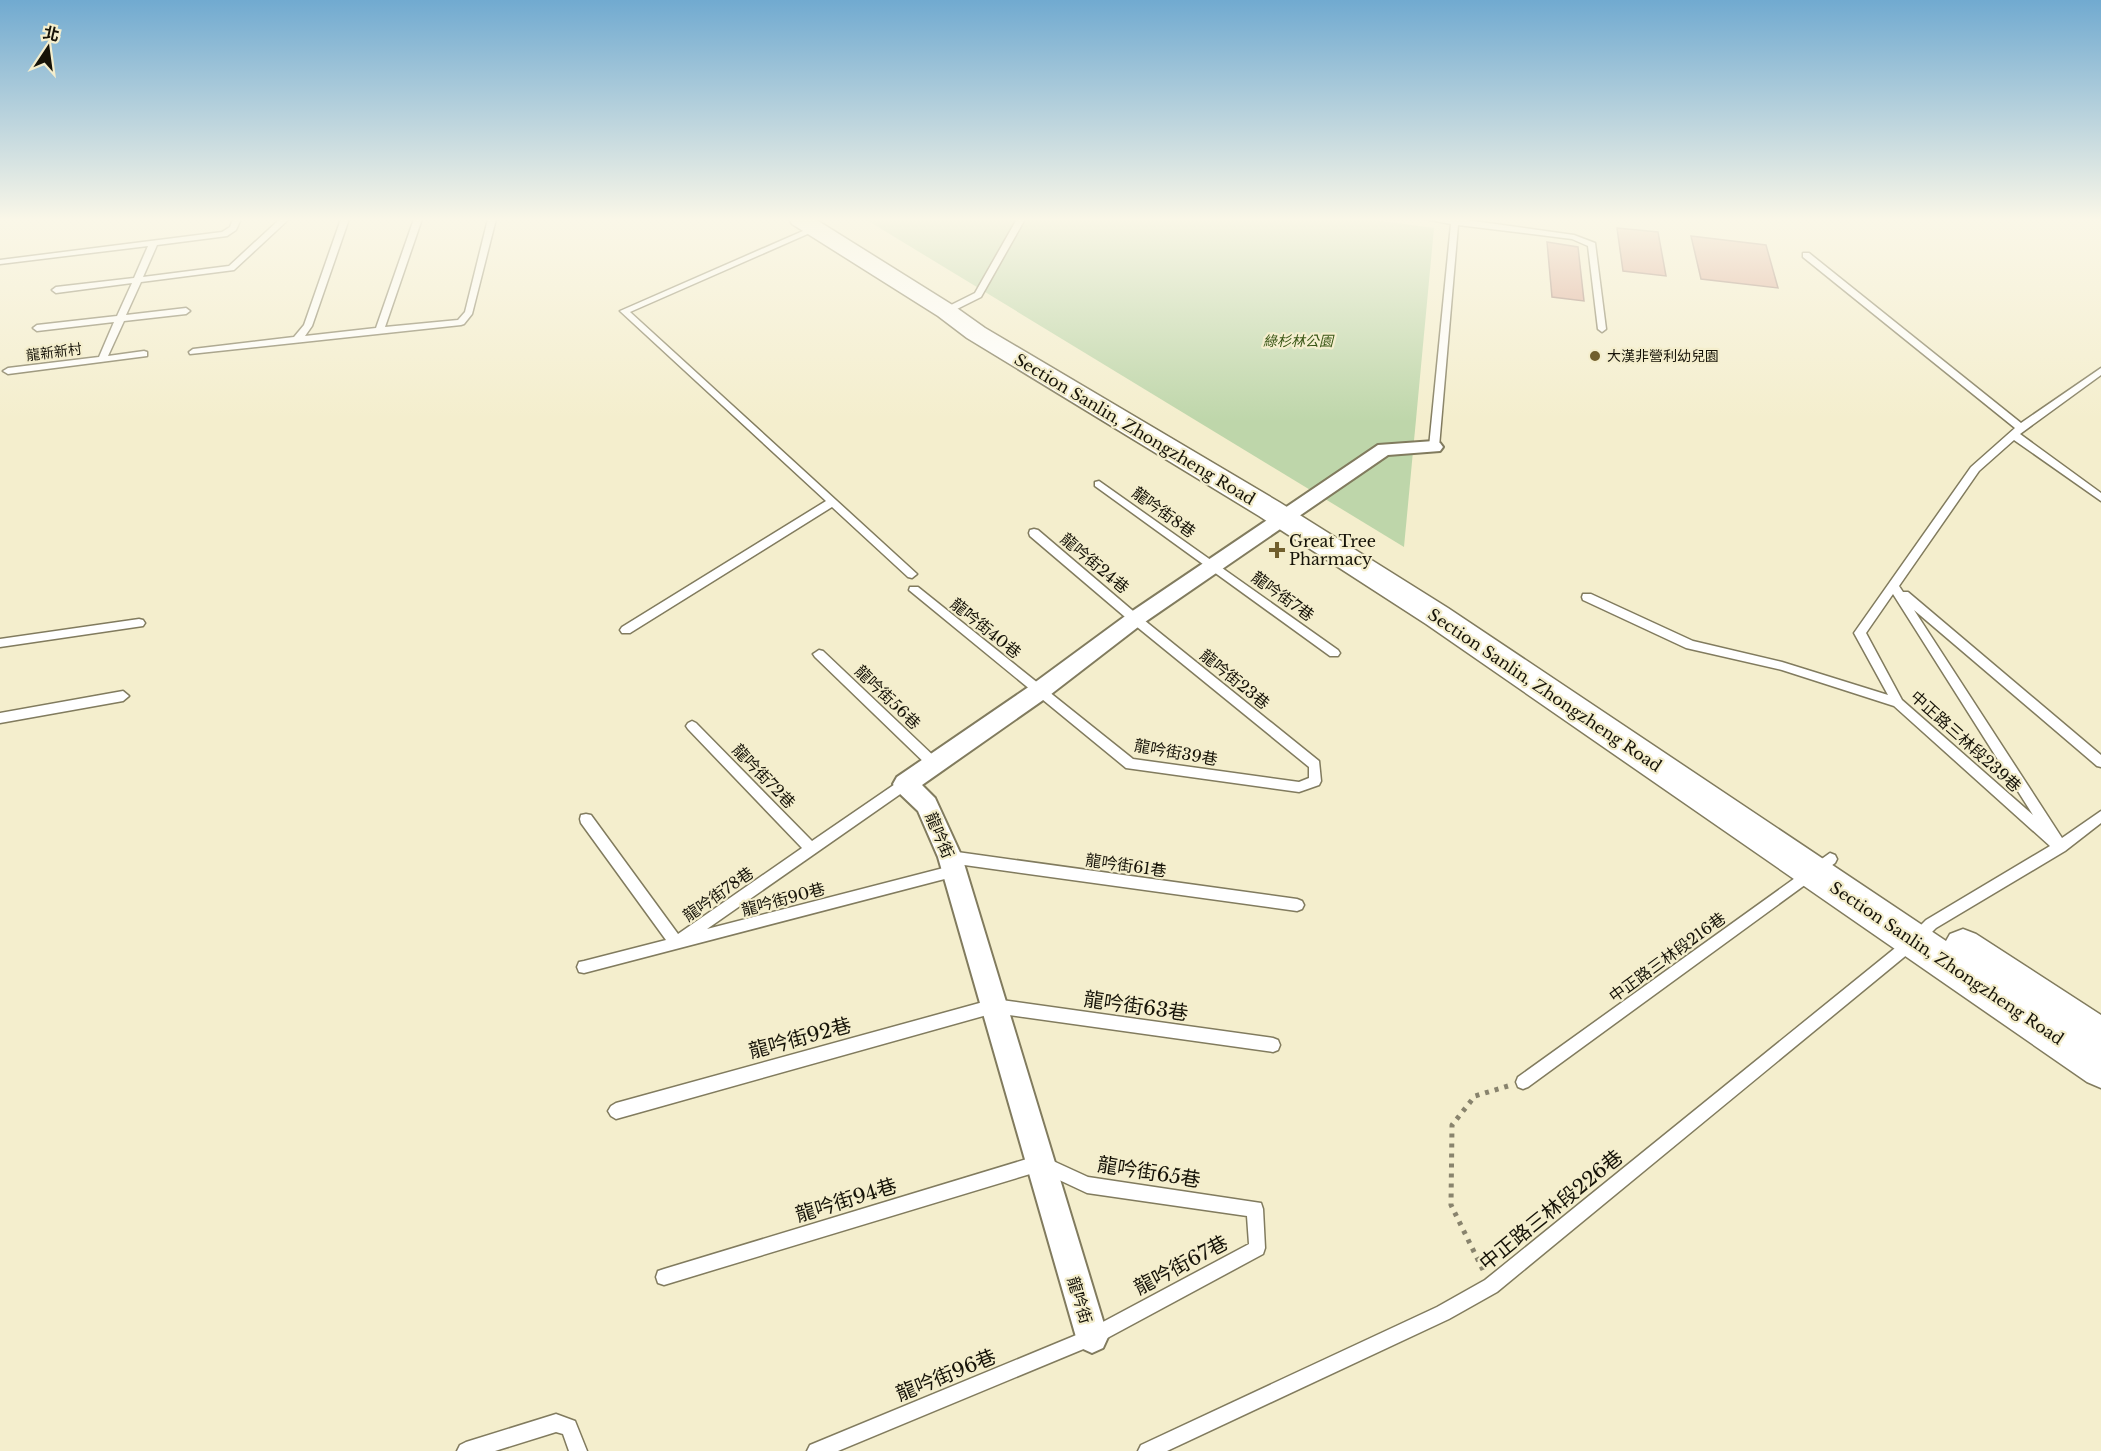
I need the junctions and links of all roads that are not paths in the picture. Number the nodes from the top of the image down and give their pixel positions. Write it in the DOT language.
graph roads {
  1 [pos="81,287"];
  2 [pos="136,287"];
  3 [pos="322,287"];
  4 [pos="395,287"];
  5 [pos="475,287"];
  6 [pos="674,287"];
  7 [pos="918,287"];
  8 [pos="983,287"];
  9 [pos="1449,287"];
  10 [pos="1597,287"];
  11 [pos="1844,287"];
  12 [pos="56,290"];
  13 [pos="186,311"];
  14 [pos="967,317"];
  15 [pos="122,318"];
  16 [pos="37,328"];
  17 [pos="1602,329"];
  18 [pos="380,330"];
  19 [pos="297,339"];
  20 [pos="193,352"];
  21 [pos="144,354"];
  22 [pos="102,360"];
  23 [pos="8,371"];
  24 [pos="2101,371"];
  25 [pos="2018,432"];
  26 [pos="1434,447"];
  27 [pos="1099,484"];
  28 [pos="2101,498"];
  29 [pos="833,502"];
  30 [pos="1287,514"];
  31 [pos="1034,533"];
  32 [pos="1213,565"];
  33 [pos="912,574"];
  34 [pos="1894,587"];
  35 [pos="914,590"];
  36 [pos="1587,597"];
  37 [pos="1135,619"];
  38 [pos="139,623"];
  39 [pos="626,630"];
  40 [pos="0,643"];
  41 [pos="1334,653"];
  42 [pos="819,654"];
  43 [pos="1038,692"];
  44 [pos="123,696"];
  45 [pos="1898,703"];
  46 [pos="0,718"];
  47 [pos="692,726"];
  48 [pos="2101,762"];
  49 [pos="934,764"];
  50 [pos="1315,765"];
  51 [pos="905,784"];
  52 [pos="2101,816"];
  53 [pos="586,819"];
  54 [pos="2060,847"];
  55 [pos="811,849"];
  56 [pos="953,864"];
  57 [pos="1822,866"];
  58 [pos="1297,905"];
  59 [pos="1923,932"];
  60 [pos="676,943"];
  61 [pos="584,967"];
  62 [pos="994,1006"];
  63 [pos="2101,1038"];
  64 [pos="1273,1045"];
  65 [pos="2101,1068"];
  66 [pos="1523,1082"];
  67 [pos="616,1111"];
  68 [pos="1040,1162"];
  69 [pos="1255,1209"];
  70 [pos="664,1277"];
  71 [pos="1092,1337"];
  72 [pos="466,1451"];
  73 [pos="578,1451"];
  74 [pos="816,1451"];
  75 [pos="1147,1451"];
  1 -- 12 [label="lane"];
  2 -- 15 [label="lane, 龍新新村"];
  3 -- 19 [label="lane"];
  4 -- 18 [label="lane"];
  5 -- 18 [label="lane"];
  6 -- 29 [label="lane"];
  7 -- 14 [label="main road, Section Sanlin, Zhongzheng Road"];
  8 -- 14 [label="lane"];
  9 -- 26 [label="lane"];
  10 -- 17 [label="lane"];
  11 -- 25 [label="lane"];
  13 -- 15 [label="lane, 龍新新村"];
  14 -- 30 [label="main road, Section Sanlin, Zhongzheng Road"];
  15 -- 16 [label="lane, 龍新新村"];
  15 -- 22 [label="lane, 龍新新村"];
  18 -- 19 [label="lane"];
  19 -- 20 [label="lane"];
  21 -- 22 [label="lane, 龍新新村"];
  22 -- 23 [label="lane, 龍新新村"];
  24 -- 25 [label="lane, 中正路三林段239巷"];
  25 -- 28 [label="lane"];
  25 -- 34 [label="lane, 中正路三林段239巷"];
  26 -- 30 [label="street"];
  27 -- 32 [label="lane, 龍吟街8巷"];
  29 -- 33 [label="lane"];
  29 -- 39 [label="lane"];
  30 -- 32 [label="street"];
  30 -- 57 [label="main road, Section Sanlin, Zhongzheng Road"];
  31 -- 37 [label="lane, 龍吟街24巷"];
  32 -- 37 [label="street"];
  32 -- 41 [label="lane, 龍吟街7巷"];
  34 -- 45 [label="lane, 中正路三林段239巷"];
  34 -- 48 [label="lane"];
  34 -- 54 [label="lane, 中正路三林段239巷"];
  35 -- 43 [label="lane, 龍吟街40巷"];
  36 -- 45 [label="lane"];
  37 -- 43 [label="street"];
  37 -- 50 [label="lane, 龍吟街23巷"];
  38 -- 40 [label="lane"];
  42 -- 49 [label="lane, 龍吟街56巷"];
  43 -- 49 [label="street"];
  43 -- 50 [label="lane, 龍吟街39巷"];
  44 -- 46 [label="lane"];
  45 -- 54 [label="lane, 中正路三林段239巷"];
  47 -- 55 [label="lane, 龍吟街72巷"];
  49 -- 51 [label="street"];
  51 -- 55 [label="lane, 龍吟街78巷"];
  51 -- 56 [label="street, 龍吟街"];
  52 -- 54 [label="lane"];
  53 -- 60 [label="lane, 龍吟街78巷"];
  54 -- 59 [label="lane"];
  55 -- 60 [label="lane, 龍吟街78巷"];
  56 -- 58 [label="lane, 龍吟街61巷"];
  56 -- 60 [label="lane, 龍吟街90巷"];
  56 -- 62 [label="street, 龍吟街"];
  57 -- 59 [label="main road, Section Sanlin, Zhongzheng Road"];
  57 -- 66 [label="lane, 中正路三林段216巷"];
  59 -- 63 [label="main road, Section Sanlin, Zhongzheng Road"];
  59 -- 65 [label="main road, Section Sanlin, Zhongzheng Road"];
  59 -- 75 [label="lane, 中正路三林段226巷"];
  60 -- 61 [label="lane, 龍吟街90巷"];
  62 -- 64 [label="lane, 龍吟街63巷"];
  62 -- 67 [label="lane, 龍吟街92巷"];
  62 -- 68 [label="street, 龍吟街"];
  68 -- 69 [label="lane, 龍吟街65巷"];
  68 -- 70 [label="lane, 龍吟街94巷"];
  68 -- 71 [label="street, 龍吟街"];
  69 -- 71 [label="lane, 龍吟街67巷"];
  71 -- 74 [label="lane, 龍吟街96巷"];
  72 -- 73 [label="lane"];
}
